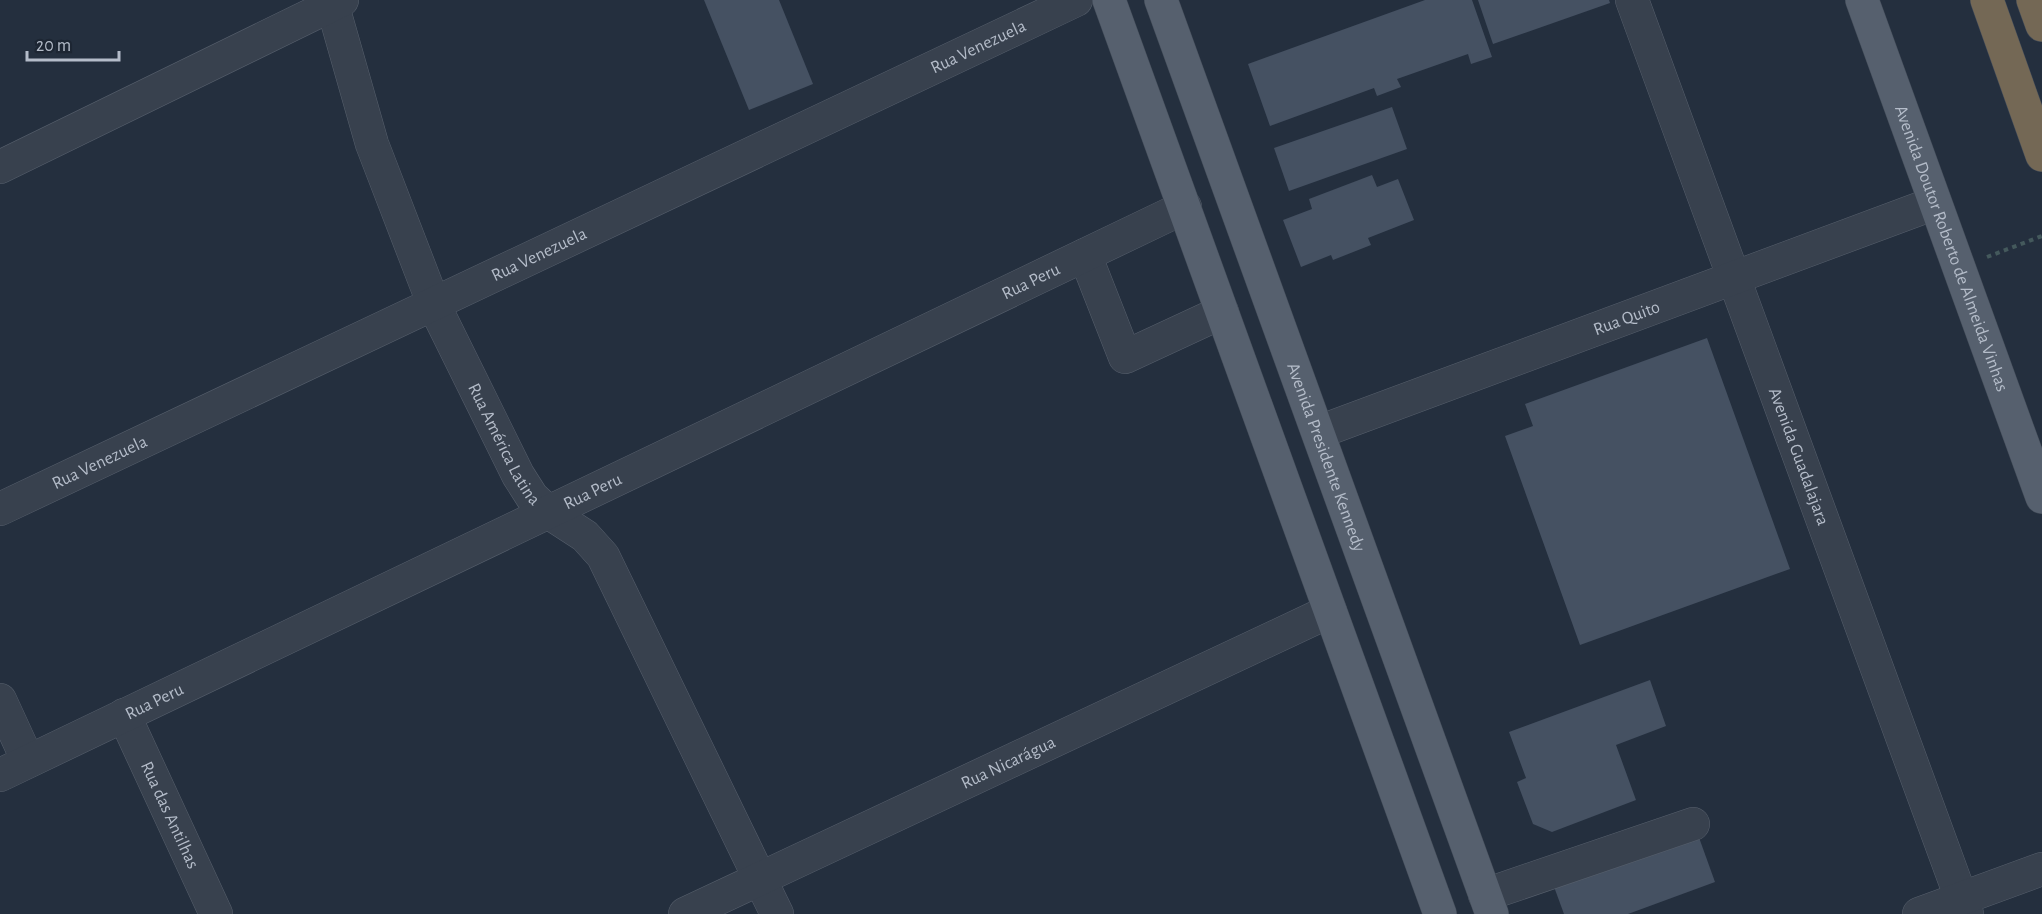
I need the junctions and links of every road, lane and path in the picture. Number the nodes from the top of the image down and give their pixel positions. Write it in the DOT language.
graph roads {
  1 [pos="1076,0"];
  2 [pos="1109,0"];
  3 [pos="1161,0"];
  4 [pos="1632,0"];
  5 [pos="1862,0"];
  6 [pos="1987,0"];
  7 [pos="2033,0"];
  8 [pos="335,2"];
  9 [pos="2042,25"];
  10 [pos="2042,155"];
  11 [pos="0,167"];
  12 [pos="1935,203"];
  13 [pos="1185,207"];
  14 [pos="2042,236"];
  15 [pos="1085,255"];
  16 [pos="1958,267"];
  17 [pos="1734,277"];
  18 [pos="434,304"];
  19 [pos="1222,312"];
  20 [pos="1319,432"];
  21 [pos="2042,497"];
  22 [pos="0,509"];
  23 [pos="548,512"];
  24 [pos="1330,611"];
  25 [pos="0,700"];
  26 [pos="124,715"];
  27 [pos="14,768"];
  28 [pos="1693,824"];
  29 [pos="2042,869"];
  30 [pos="760,879"];
  31 [pos="1489,905"];
  32 [pos="1964,906"];
  33 [pos="216,914"];
  34 [pos="685,914"];
  35 [pos="777,914"];
  36 [pos="1440,914"];
  37 [pos="1919,914"];
  1 -- 18 [label="street, Rua Venezuela"];
  2 -- 13 [label="main road"];
  3 -- 20 [label="main road, Avenida Presidente Kennedy"];
  4 -- 17 [label="street, Avenida Guadalajara"];
  5 -- 12 [label="main road, Avenida Doutor Roberto de Almeida Vinhas"];
  6 -- 10 [label="highway"];
  7 -- 9 [label="highway"];
  8 -- 11 [label="street"];
  8 -- 18 [label="street, Rua América Latina"];
  12 -- 16 [label="main road, Avenida Doutor Roberto de Almeida Vinhas"];
  12 -- 17 [label="street, Rua Quito"];
  13 -- 15 [label="street, Rua Peru"];
  13 -- 19 [label="main road"];
  14 -- 16 [label="path"];
  15 -- 19 [label="street"];
  15 -- 23 [label="street, Rua Peru"];
  16 -- 21 [label="main road, Avenida Doutor Roberto de Almeida Vinhas"];
  17 -- 20 [label="street, Rua Quito"];
  17 -- 32 [label="street, Avenida Guadalajara"];
  18 -- 22 [label="street, Rua Venezuela"];
  18 -- 23 [label="street, Rua América Latina"];
  19 -- 24 [label="main road"];
  20 -- 31 [label="main road, Avenida Presidente Kennedy"];
  23 -- 26 [label="street, Rua Peru"];
  23 -- 30 [label="street, Rua América Latina"];
  24 -- 30 [label="street, Rua Nicarágua"];
  24 -- 36 [label="main road"];
  25 -- 27 [label="street"];
  26 -- 27 [label="street, Rua Peru"];
  26 -- 33 [label="street, Rua das Antilhas"];
  28 -- 31 [label="street"];
  29 -- 32 [label="street"];
  30 -- 34 [label="street, Rua Nicarágua"];
  30 -- 35 [label="street, Rua América Latina"];
  32 -- 37 [label="street"];
}
